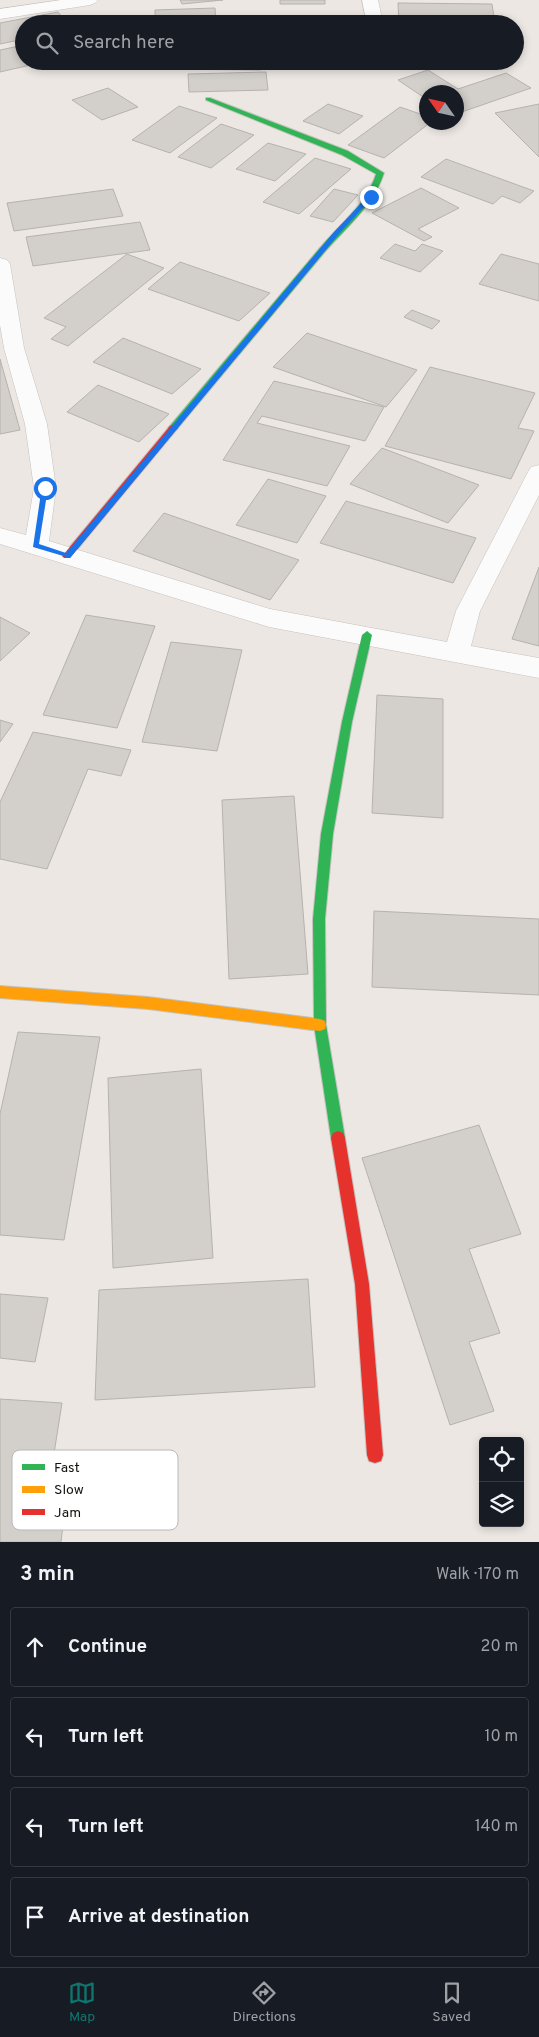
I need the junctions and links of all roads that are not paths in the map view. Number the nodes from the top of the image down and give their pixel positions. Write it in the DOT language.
graph roads {
  1 [pos="90,0"];
  2 [pos="370,0"];
  3 [pos="0,14"];
  4 [pos="373,15"];
  5 [pos="208,99"];
  6 [pos="0,264"];
  7 [pos="539,472"];
  8 [pos="0,536"];
  9 [pos="36,546"];
  10 [pos="67,556"];
  11 [pos="367,635"];
  12 [pos="457,652"];
  13 [pos="539,668"];
  14 [pos="0,992"];
  15 [pos="320,1025"];
  16 [pos="375,1455"];
  1 -- 3 [label="street"];
  2 -- 4 [label="street"];
  5 -- 10 [label="street"];
  6 -- 9 [label="street"];
  7 -- 12 [label="street"];
  8 -- 9 [label="street"];
  9 -- 10 [label="street"];
  10 -- 11 [label="street"];
  11 -- 12 [label="street"];
  11 -- 15 [label="street"];
  12 -- 13 [label="street"];
  14 -- 15 [label="street"];
  15 -- 16 [label="street"];
}
